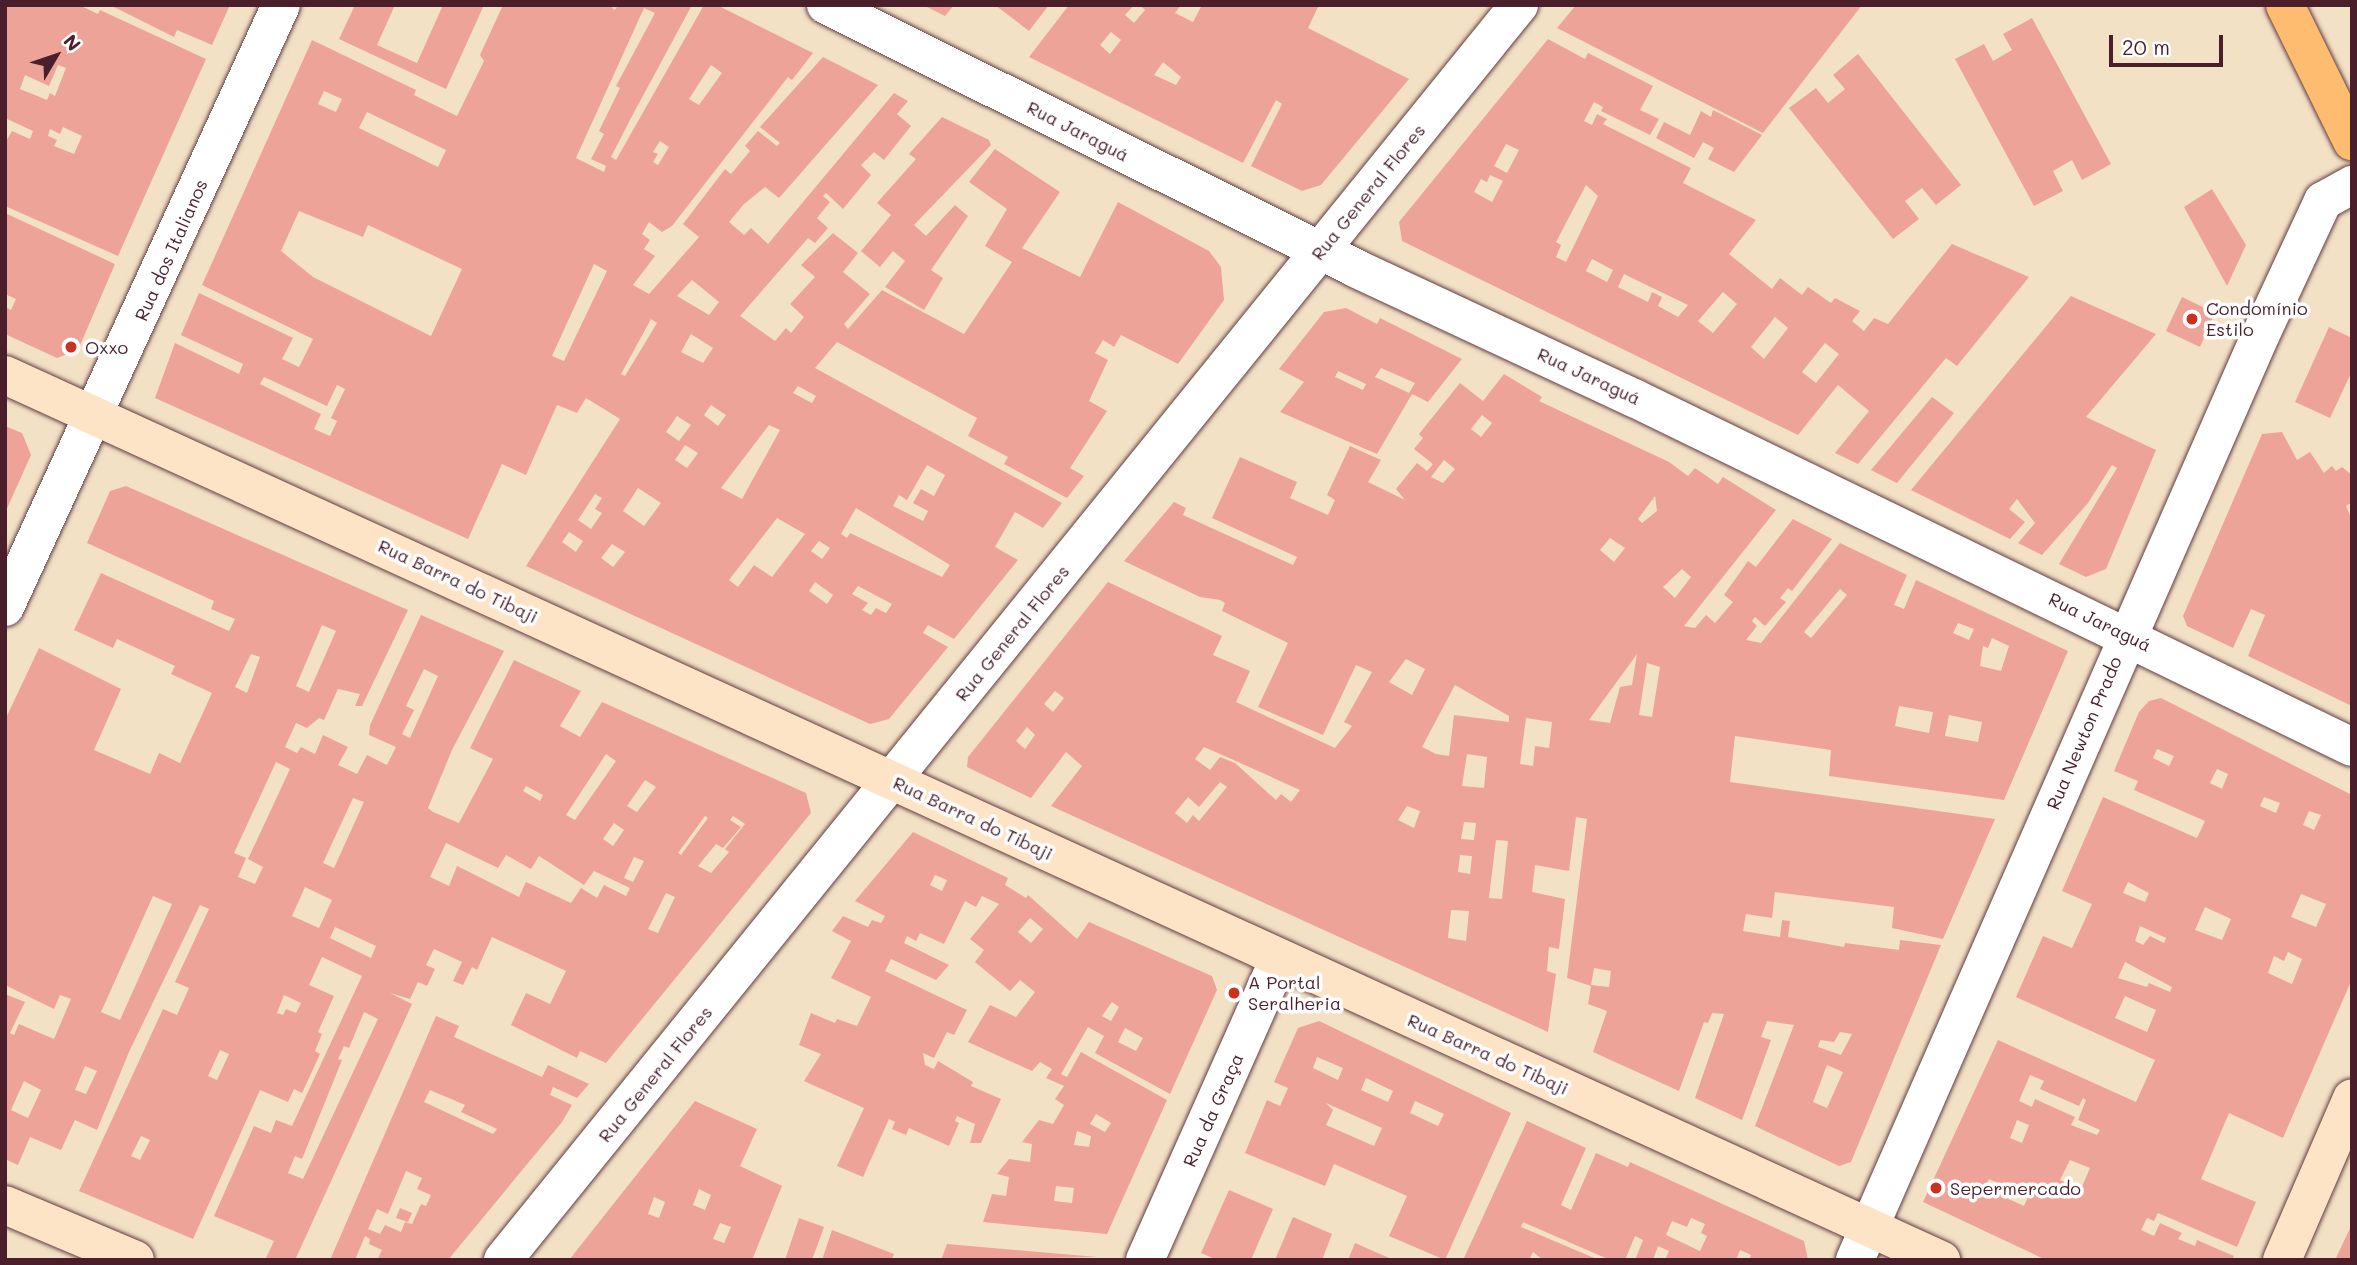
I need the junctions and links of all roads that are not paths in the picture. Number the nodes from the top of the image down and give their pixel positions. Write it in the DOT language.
graph roads {
  1 [pos="281,5"];
  2 [pos="826,5"];
  3 [pos="1519,5"];
  4 [pos="2285,5"];
  5 [pos="2352,141"];
  6 [pos="2352,184"];
  7 [pos="1322,251"];
  8 [pos="5,375"];
  9 [pos="96,415"];
  10 [pos="5,607"];
  11 [pos="2126,635"];
  12 [pos="2352,747"];
  13 [pos="894,782"];
  14 [pos="1279,959"];
  15 [pos="2352,1098"];
  16 [pos="5,1205"];
  17 [pos="1862,1244"];
  18 [pos="135,1260"];
  19 [pos="503,1260"];
  20 [pos="1145,1260"];
  21 [pos="1941,1260"];
  22 [pos="2282,1260"];
  1 -- 9 [label="street, Rua dos Italianos"];
  2 -- 7 [label="street, Rua Jaraguá"];
  3 -- 7 [label="street, Rua General Flores"];
  4 -- 5 [label="highway"];
  6 -- 11 [label="street, Rua Newton Prado"];
  7 -- 11 [label="street, Rua Jaraguá"];
  7 -- 13 [label="street, Rua General Flores"];
  8 -- 9 [label="street, Rua Barra do Tibaji"];
  9 -- 10 [label="street, Rua dos Italianos"];
  9 -- 13 [label="street, Rua Barra do Tibaji"];
  11 -- 12 [label="street, Rua Jaraguá"];
  11 -- 17 [label="street, Rua Newton Prado"];
  13 -- 14 [label="street, Rua Barra do Tibaji"];
  13 -- 19 [label="street, Rua General Flores"];
  14 -- 17 [label="street, Rua Barra do Tibaji"];
  14 -- 20 [label="street, Rua da Graça"];
  15 -- 22 [label="street"];
  16 -- 18 [label="street"];
  17 -- 21 [label="street, Rua Barra do Tibaji"];
}
